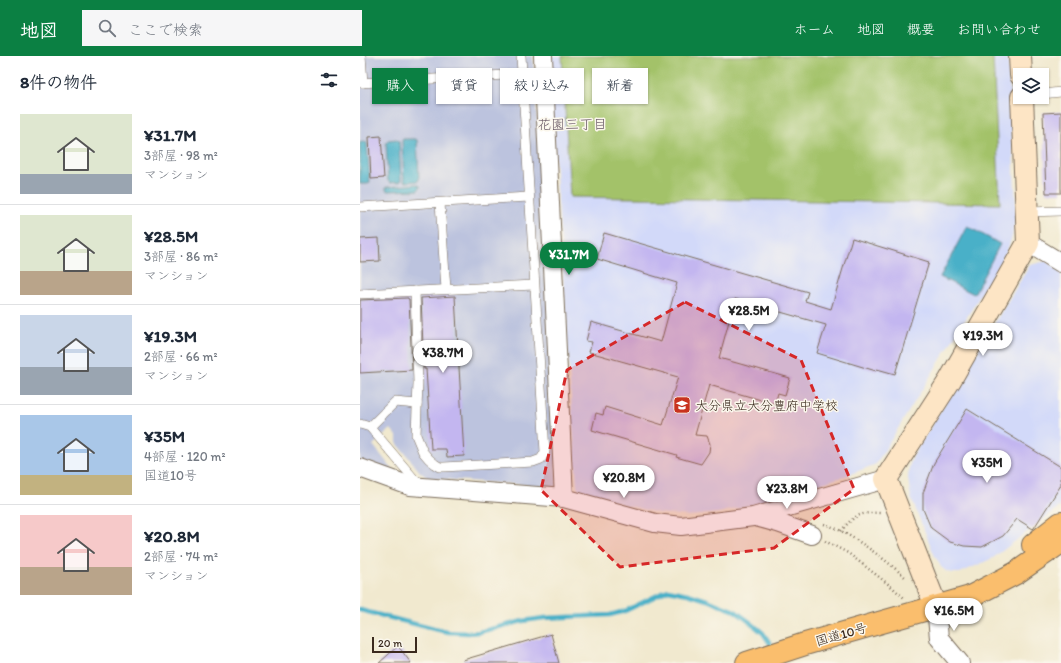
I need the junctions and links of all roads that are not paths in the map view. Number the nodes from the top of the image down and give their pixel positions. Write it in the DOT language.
graph roads {
  1 [pos="361,56"];
  2 [pos="521,56"];
  3 [pos="543,56"];
  4 [pos="1020,56"];
  5 [pos="522,68"];
  6 [pos="1021,68"];
  7 [pos="500,75"];
  8 [pos="361,83"];
  9 [pos="1061,92"];
  10 [pos="1049,93"];
  11 [pos="524,104"];
  12 [pos="1022,104"];
  13 [pos="529,197"];
  14 [pos="440,202"];
  15 [pos="360,207"];
  16 [pos="1061,211"];
  17 [pos="1027,212"];
  18 [pos="1028,243"];
  19 [pos="1061,263"];
  20 [pos="534,284"];
  21 [pos="446,289"];
  22 [pos="415,291"];
  23 [pos="360,294"];
  24 [pos="417,404"];
  25 [pos="360,424"];
  26 [pos="370,427"];
  27 [pos="360,468"];
  28 [pos="886,479"];
  29 [pos="420,487"];
  30 [pos="564,498"];
  31 [pos="754,517"];
  32 [pos="1061,523"];
  33 [pos="817,529"];
  34 [pos="1061,542"];
  35 [pos="936,607"];
  36 [pos="749,662"];
  37 [pos="960,663"];
  1 -- 8 [label="lane"];
  2 -- 5 [label="lane"];
  3 -- 30 [label="street"];
  4 -- 6 [label="street"];
  7 -- 8 [label="lane"];
  9 -- 10 [label="lane"];
  11 -- 13 [label="lane"];
  12 -- 17 [label="street"];
  13 -- 14 [label="lane"];
  13 -- 20 [label="lane"];
  14 -- 15 [label="lane"];
  14 -- 21 [label="lane"];
  16 -- 17 [label="lane"];
  17 -- 18 [label="street"];
  18 -- 19 [label="street"];
  18 -- 28 [label="street"];
  20 -- 21 [label="lane"];
  20 -- 24 [label="lane"];
  21 -- 22 [label="lane"];
  22 -- 23 [label="lane"];
  22 -- 24 [label="lane"];
  24 -- 26 [label="lane"];
  25 -- 26 [label="lane"];
  26 -- 29 [label="lane"];
  27 -- 29 [label="street"];
  28 -- 31 [label="street"];
  28 -- 35 [label="street"];
  29 -- 30 [label="street"];
  30 -- 31 [label="street"];
  31 -- 33 [label="street"];
  32 -- 35 [label="highway, 国道10号"];
  34 -- 35 [label="highway, 国道10号"];
  35 -- 36 [label="highway, 国道10号"];
  35 -- 37 [label="street"];
}
